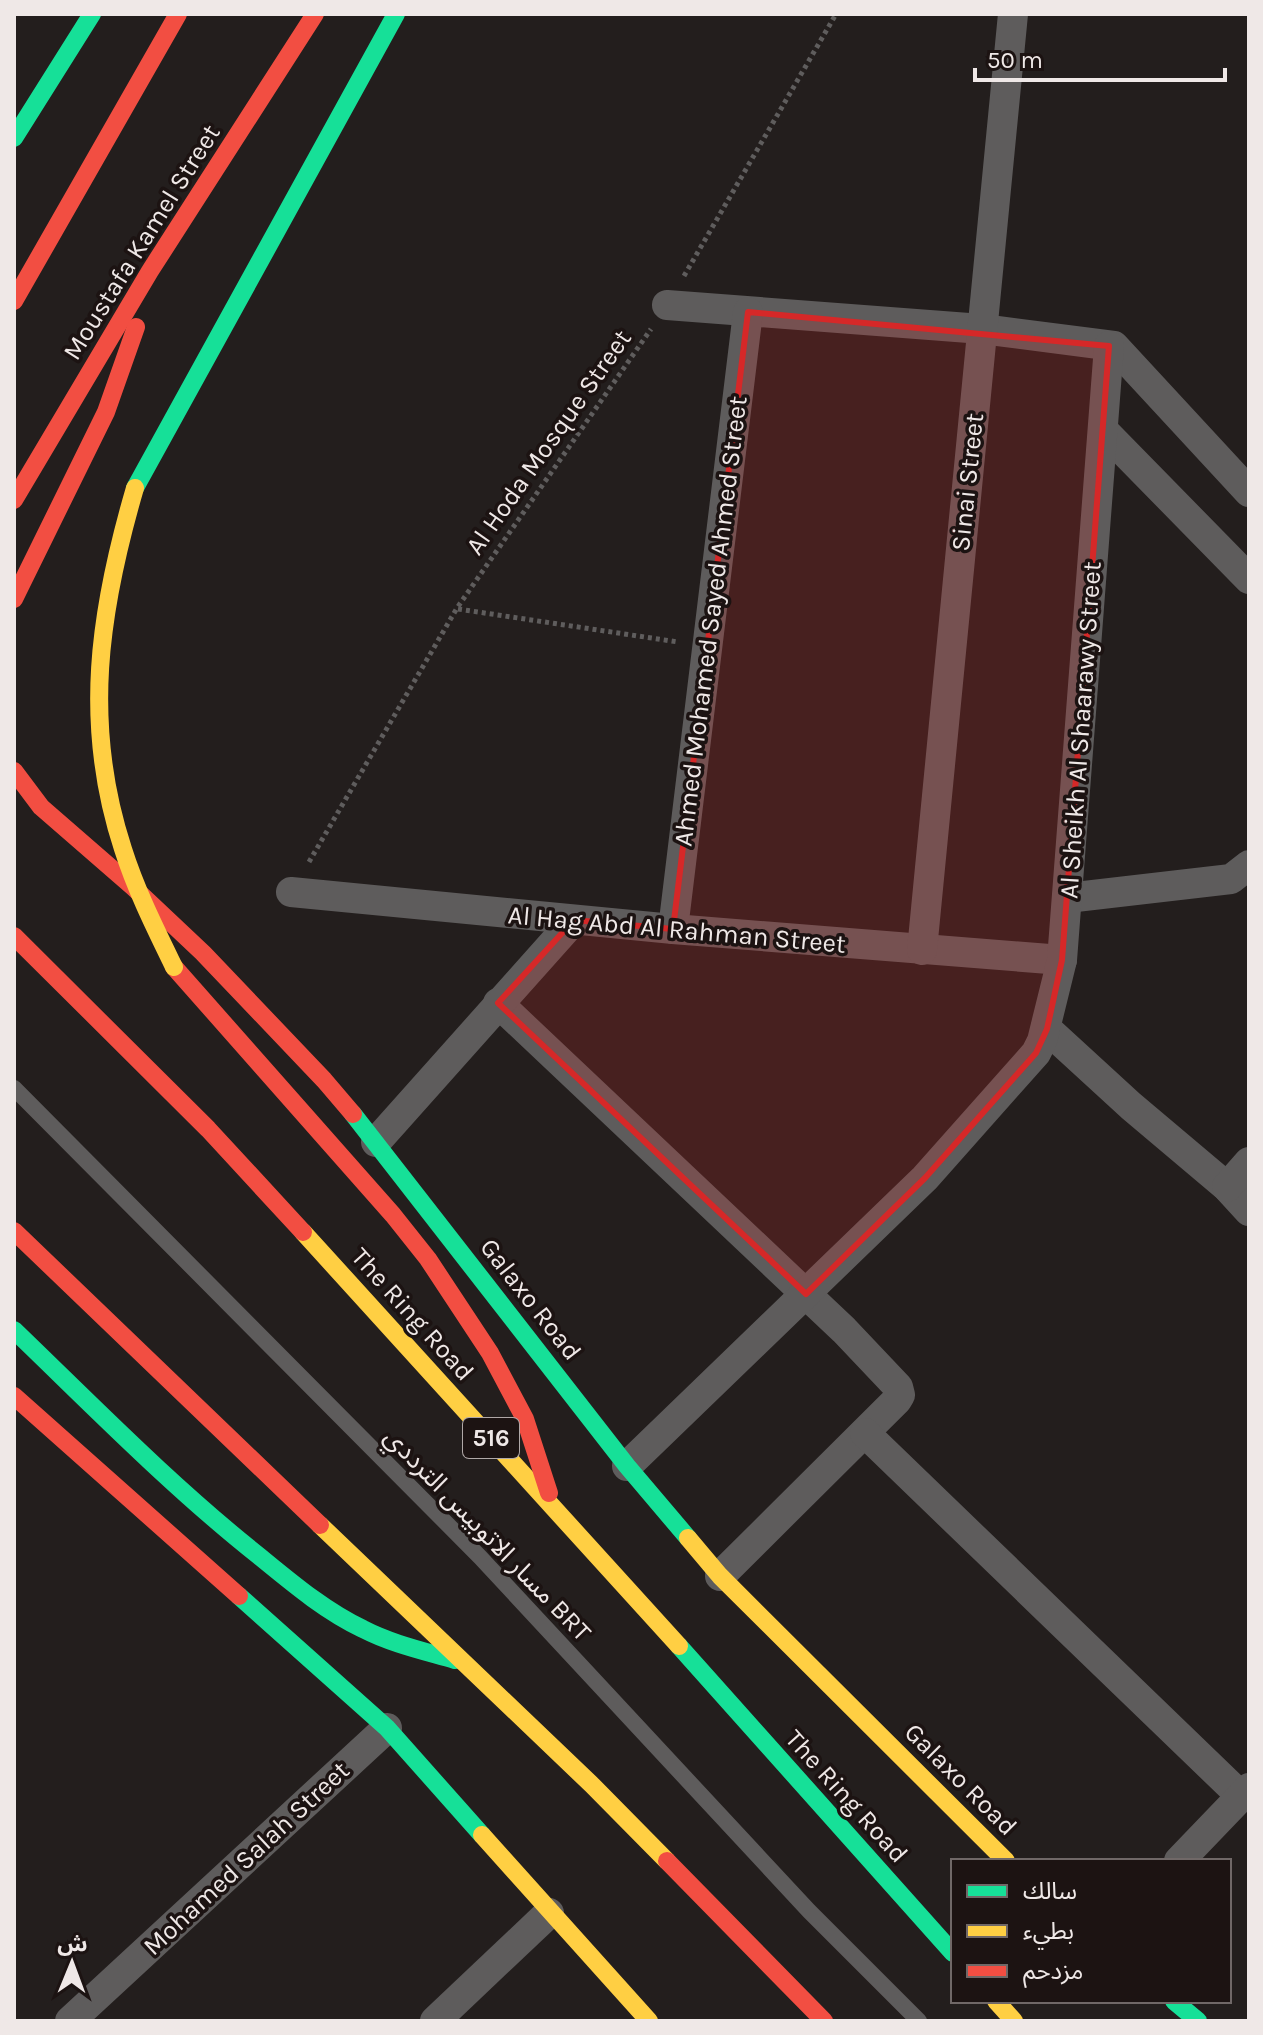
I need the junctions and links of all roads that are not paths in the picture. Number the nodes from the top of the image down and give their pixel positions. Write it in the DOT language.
graph roads {
  1 [pos="92,14"];
  2 [pos="178,14"];
  3 [pos="315,14"];
  4 [pos="396,14"];
  5 [pos="1013,14"];
  6 [pos="14,138"];
  7 [pos="150,271"];
  8 [pos="14,301"];
  9 [pos="667,305"];
  10 [pos="748,312"];
  11 [pos="982,329"];
  12 [pos="1109,346"];
  13 [pos="1103,430"];
  14 [pos="1249,492"];
  15 [pos="14,500"];
  16 [pos="1249,579"];
  17 [pos="14,599"];
  18 [pos="14,771"];
  19 [pos="1243,882"];
  20 [pos="291,892"];
  21 [pos="1067,898"];
  22 [pos="574,920"];
  23 [pos="673,929"];
  24 [pos="14,936"];
  25 [pos="922,950"];
  26 [pos="1062,960"];
  27 [pos="498,1003"];
  28 [pos="1047,1029"];
  29 [pos="14,1088"];
  30 [pos="376,1142"];
  31 [pos="1249,1162"];
  32 [pos="1227,1187"];
  33 [pos="1249,1211"];
  34 [pos="14,1231"];
  35 [pos="806,1294"];
  36 [pos="14,1330"];
  37 [pos="16,1401"];
  38 [pos="865,1433"];
  39 [pos="627,1466"];
  40 [pos="553,1506"];
  41 [pos="720,1576"];
  42 [pos="464,1663"];
  43 [pos="387,1728"];
  44 [pos="1245,1792"];
  45 [pos="1004,1859"];
  46 [pos="1181,1859"];
  47 [pos="549,1913"];
  48 [pos="951,1951"];
  49 [pos="767,1964"];
  50 [pos="998,2003"];
  51 [pos="1176,2003"];
  52 [pos="782,2007"];
  53 [pos="70,2021"];
  54 [pos="435,2021"];
  55 [pos="649,2021"];
  56 [pos="824,2021"];
  57 [pos="919,2021"];
  58 [pos="1014,2021"];
  59 [pos="1198,2021"];
  1 -- 6 [label="main road"];
  2 -- 8 [label="main road"];
  3 -- 7 [label="main road, Moustafa Kamel Street"];
  4 -- 40 [label="main road, bridge"];
  5 -- 11 [label="street, Sinai Street"];
  7 -- 15 [label="main road, Moustafa Kamel Street"];
  7 -- 17 [label="main road"];
  9 -- 10 [label="street"];
  10 -- 11 [label="street"];
  10 -- 23 [label="street, Ahmed Mohamed Sayed Ahmed Street"];
  11 -- 12 [label="street"];
  11 -- 25 [label="street, Sinai Street"];
  12 -- 13 [label="street, Al Sheikh Al Shaarawy Street"];
  12 -- 14 [label="street"];
  13 -- 16 [label="street"];
  13 -- 21 [label="street, Al Sheikh Al Shaarawy Street"];
  18 -- 30 [label="main road, Galaxo Road"];
  19 -- 21 [label="street"];
  20 -- 22 [label="street, Al Hag Abd Al Rahman Street"];
  21 -- 26 [label="street, Al Sheikh Al Shaarawy Street"];
  22 -- 23 [label="street, Al Hag Abd Al Rahman Street"];
  22 -- 27 [label="street"];
  23 -- 25 [label="street, Al Hag Abd Al Rahman Street"];
  24 -- 40 [label="main road, The Ring Road / 516"];
  25 -- 26 [label="street, Al Hag Abd Al Rahman Street"];
  26 -- 28 [label="street, Al Sheikh Al Shaarawy Street"];
  27 -- 30 [label="street"];
  27 -- 35 [label="street"];
  28 -- 32 [label="street"];
  28 -- 35 [label="street, Al Sheikh Al Shaarawy Street"];
  29 -- 57 [label="lane, مسار الاتوبيس الترددي BRT"];
  30 -- 39 [label="main road, Galaxo Road"];
  31 -- 32 [label="street"];
  32 -- 33 [label="street"];
  34 -- 42 [label="main road"];
  35 -- 38 [label="street"];
  35 -- 39 [label="street, Al Sheikh Al Shaarawy Street"];
  36 -- 42 [label="main road"];
  37 -- 43 [label="main road"];
  38 -- 41 [label="street"];
  38 -- 44 [label="street"];
  39 -- 41 [label="main road, Galaxo Road"];
  40 -- 48 [label="main road, The Ring Road / 516"];
  41 -- 45 [label="main road, Galaxo Road"];
  42 -- 49 [label="main road"];
  43 -- 47 [label="main road"];
  43 -- 53 [label="street, Mohamed Salah Street"];
  44 -- 46 [label="street"];
  47 -- 54 [label="street"];
  47 -- 55 [label="main road"];
  49 -- 52 [label="main road"];
  49 -- 56 [label="main road"];
  50 -- 58 [label="main road"];
  51 -- 59 [label="main road"];
}
